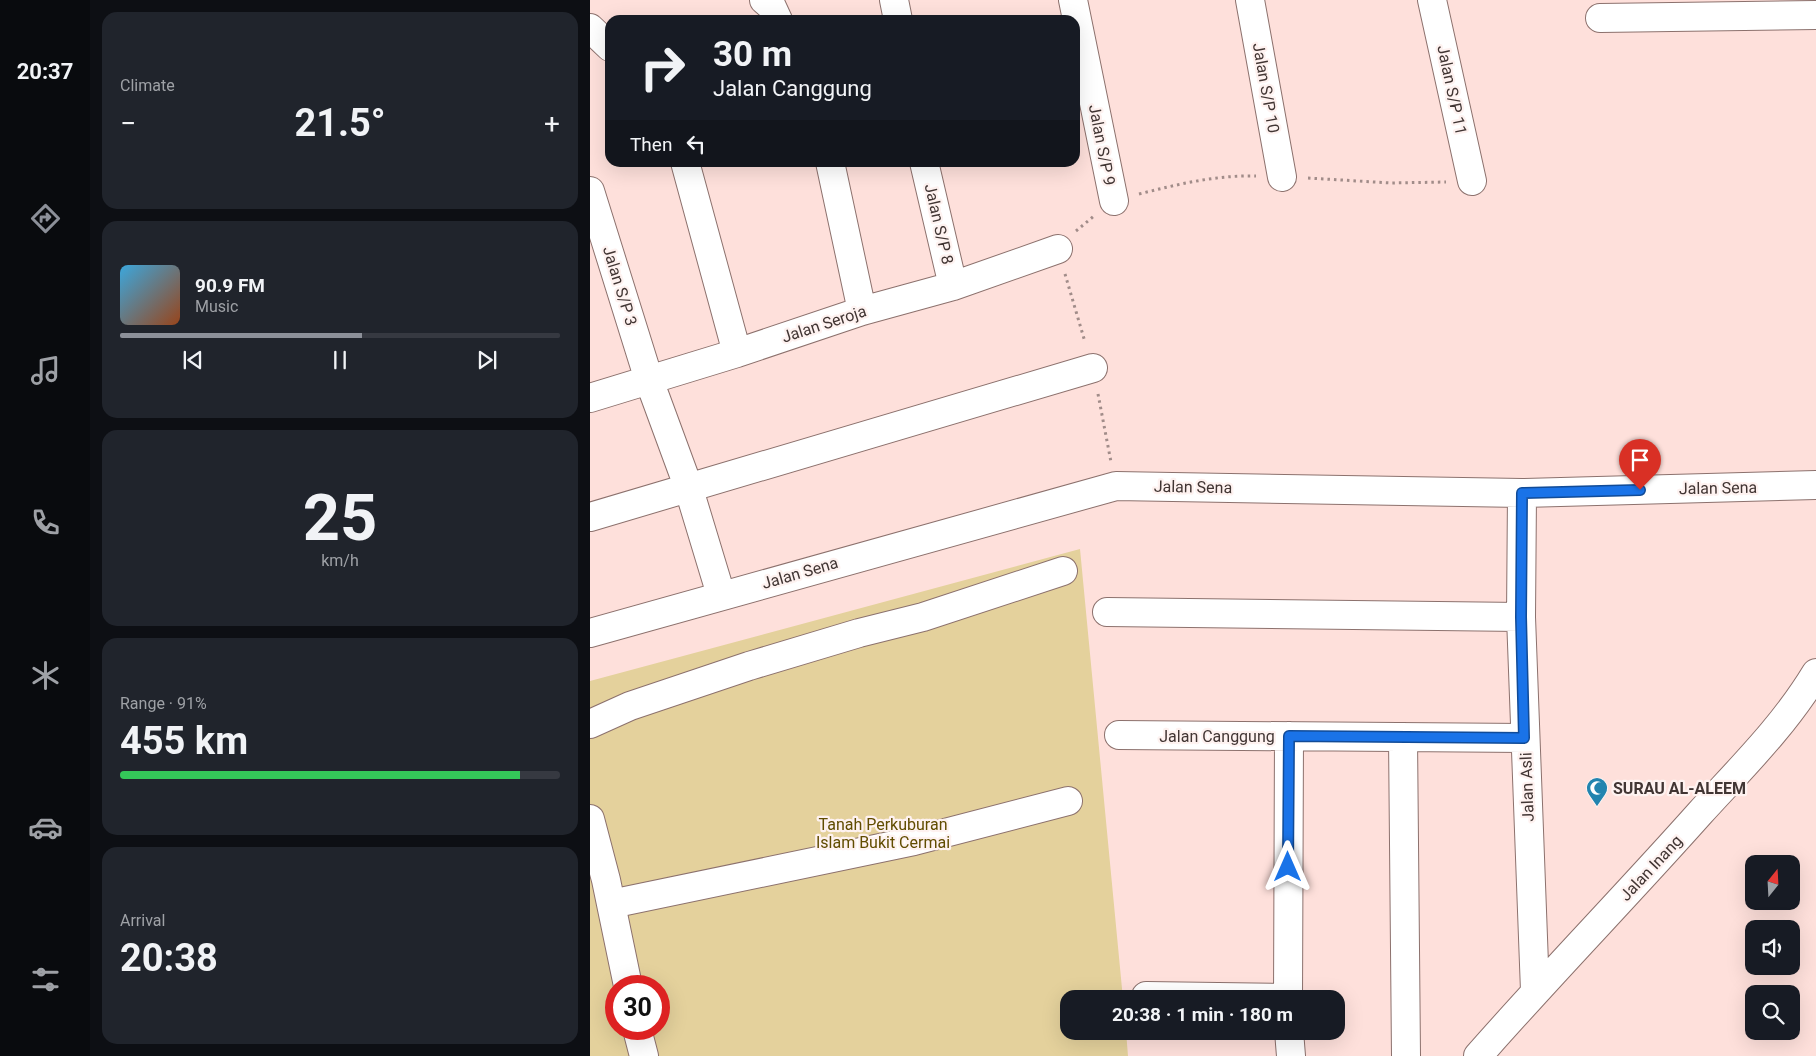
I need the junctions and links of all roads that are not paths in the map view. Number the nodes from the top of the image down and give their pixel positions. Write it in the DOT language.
graph roads {
  1 [pos="894,0"];
  2 [pos="1073,0"];
  3 [pos="1250,0"];
  4 [pos="1432,0"];
  5 [pos="897,15"];
  6 [pos="1076,15"];
  7 [pos="1816,15"];
  8 [pos="1600,18"];
  9 [pos="590,28"];
  10 [pos="1080,34"];
  11 [pos="605,42"];
  12 [pos="686,167"];
  13 [pos="831,167"];
  14 [pos="925,167"];
  15 [pos="1282,177"];
  16 [pos="1472,181"];
  17 [pos="590,192"];
  18 [pos="1114,201"];
  19 [pos="1058,248"];
  20 [pos="953,286"];
  21 [pos="862,310"];
  22 [pos="737,353"];
  23 [pos="1093,368"];
  24 [pos="649,380"];
  25 [pos="590,398"];
  26 [pos="1816,485"];
  27 [pos="688,486"];
  28 [pos="1522,493"];
  29 [pos="590,517"];
  30 [pos="1063,571"];
  31 [pos="721,595"];
  32 [pos="1107,612"];
  33 [pos="1521,617"];
  34 [pos="590,632"];
  35 [pos="1816,673"];
  36 [pos="590,724"];
  37 [pos="1119,735"];
  38 [pos="1289,736"];
  39 [pos="1403,737"];
  40 [pos="1524,738"];
  41 [pos="1068,801"];
  42 [pos="590,819"];
  43 [pos="611,904"];
  44 [pos="626,975"];
  45 [pos="1288,990"];
  46 [pos="1535,991"];
  47 [pos="640,1040"];
  48 [pos="1290,1040"];
  49 [pos="644,1056"];
  50 [pos="1291,1056"];
  51 [pos="1406,1056"];
  52 [pos="1478,1056"];
  1 -- 5 [label="street"];
  2 -- 6 [label="street, Jalan S/P 9"];
  3 -- 15 [label="street, Jalan S/P 10"];
  4 -- 16 [label="street, Jalan S/P 11"];
  7 -- 8 [label="street"];
  9 -- 11 [label="street"];
  10 -- 18 [label="street, Jalan S/P 9"];
  12 -- 22 [label="street"];
  13 -- 21 [label="street"];
  14 -- 20 [label="street, Jalan S/P 8"];
  17 -- 24 [label="street, Jalan S/P 3"];
  19 -- 20 [label="street, Jalan Seroja"];
  20 -- 21 [label="street, Jalan Seroja"];
  21 -- 22 [label="street, Jalan Seroja"];
  22 -- 24 [label="street, Jalan Seroja"];
  23 -- 27 [label="street"];
  24 -- 25 [label="street, Jalan Seroja"];
  24 -- 27 [label="street, Jalan S/P 3"];
  26 -- 28 [label="street, Jalan Sena"];
  27 -- 29 [label="street"];
  27 -- 31 [label="street, Jalan S/P 3"];
  28 -- 31 [label="street, Jalan Sena"];
  28 -- 33 [label="street, Jalan Asli"];
  30 -- 36 [label="street"];
  31 -- 34 [label="street, Jalan Sena"];
  32 -- 33 [label="street"];
  33 -- 40 [label="street, Jalan Asli"];
  35 -- 46 [label="street, Jalan Inang"];
  37 -- 38 [label="street, Jalan Canggung"];
  38 -- 39 [label="street, Jalan Canggung"];
  38 -- 45 [label="street"];
  39 -- 40 [label="street, Jalan Canggung"];
  39 -- 51 [label="street"];
  40 -- 46 [label="street, Jalan Asli"];
  41 -- 43 [label="street"];
  42 -- 43 [label="street"];
  43 -- 44 [label="street"];
  46 -- 52 [label="street, Jalan Inang"];
  47 -- 49 [label="street"];
  48 -- 50 [label="street"];
}
